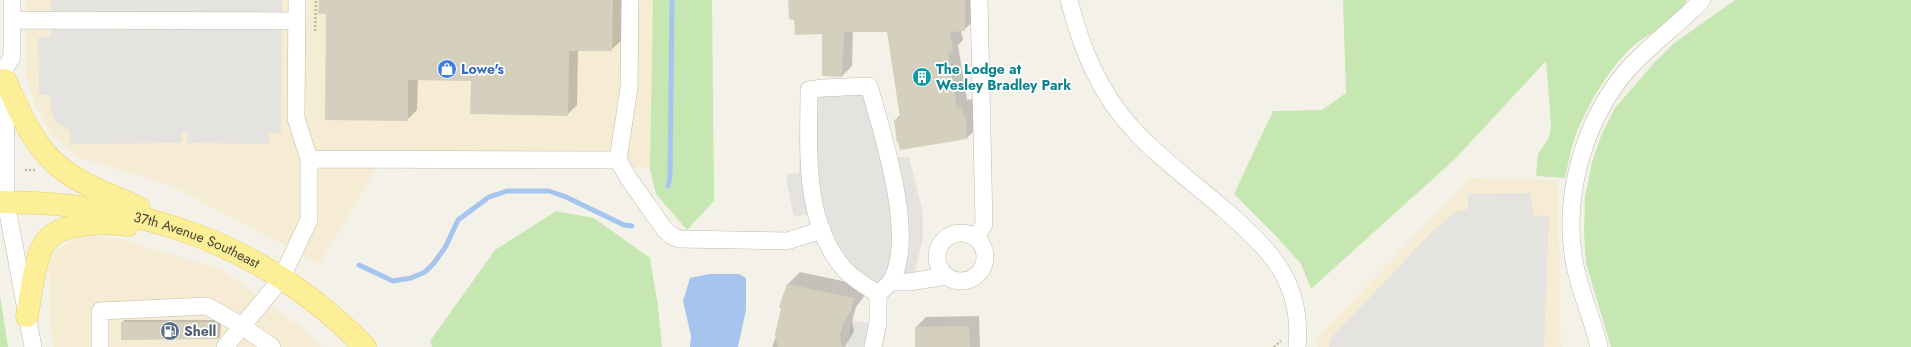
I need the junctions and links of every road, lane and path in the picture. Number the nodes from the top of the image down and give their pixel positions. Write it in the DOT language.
graph roads {
  1 [pos="12,0"];
  2 [pos="297,0"];
  3 [pos="630,0"];
  4 [pos="979,0"];
  5 [pos="1069,0"];
  6 [pos="1702,0"];
  7 [pos="12,20"];
  8 [pos="297,21"];
  9 [pos="3,69"];
  10 [pos="309,159"];
  11 [pos="618,160"];
  12 [pos="3,202"];
  13 [pos="183,230"];
  14 [pos="822,230"];
  15 [pos="976,238"];
  16 [pos="947,276"];
  17 [pos="281,279"];
  18 [pos="891,282"];
  19 [pos="878,294"];
  20 [pos="27,316"];
  21 [pos="242,326"];
  22 [pos="33,347"];
  23 [pos="100,347"];
  24 [pos="225,347"];
  25 [pos="272,347"];
  26 [pos="365,347"];
  27 [pos="873,347"];
  28 [pos="1297,347"];
  29 [pos="1599,347"];
  1 -- 7 [label="street"];
  2 -- 8 [label="street"];
  3 -- 11 [label="street"];
  4 -- 15 [label="street"];
  5 -- 28 [label="street"];
  6 -- 29 [label="street"];
  7 -- 8 [label="street"];
  7 -- 9 [label="street"];
  8 -- 10 [label="street"];
  9 -- 12 [label="street"];
  9 -- 13 [label="main road"];
  10 -- 11 [label="street"];
  10 -- 17 [label="street"];
  11 -- 14 [label="street"];
  12 -- 13 [label="main road, 37th Avenue Southeast"];
  12 -- 20 [label="street"];
  13 -- 17 [label="main road, 37th Avenue Southeast"];
  13 -- 20 [label="main road"];
  14 -- 18 [label="street"];
  14 -- 19 [label="street"];
  15 -- 16 [label="street"];
  15 -- 16 [label="street"];
  16 -- 18 [label="street"];
  17 -- 21 [label="street"];
  17 -- 26 [label="main road, 37th Avenue Southeast"];
  18 -- 19 [label="street"];
  19 -- 27 [label="street"];
  20 -- 22 [label="street"];
  21 -- 23 [label="street"];
  21 -- 24 [label="street"];
  21 -- 25 [label="street"];
}
